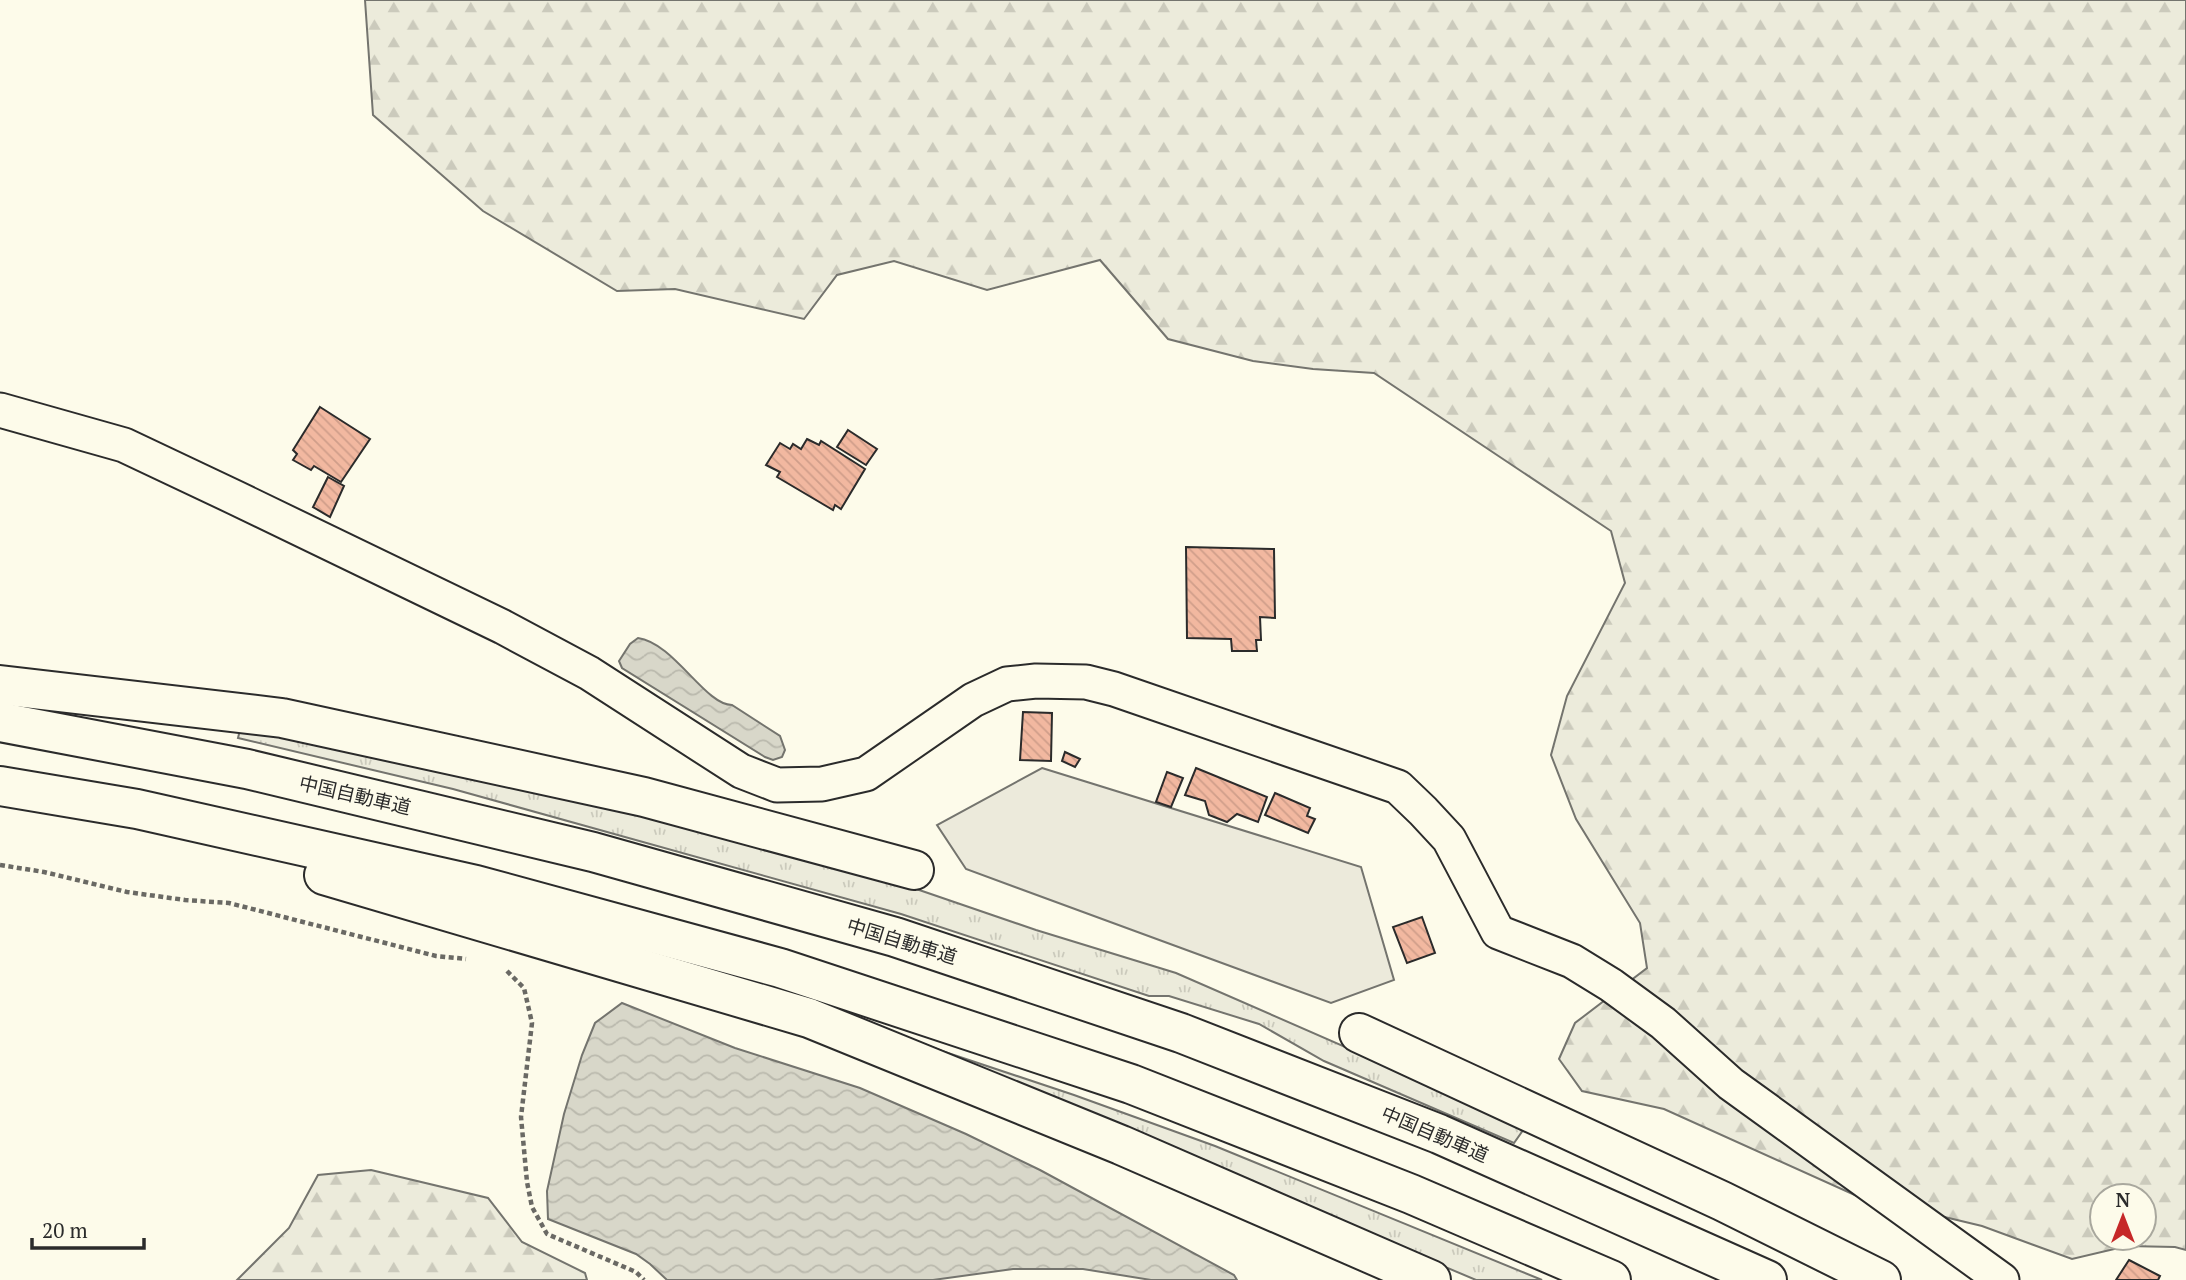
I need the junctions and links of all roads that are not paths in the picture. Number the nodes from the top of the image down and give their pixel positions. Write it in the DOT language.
graph roads {
  1 [pos="0,410"];
  2 [pos="0,685"];
  3 [pos="0,722"];
  4 [pos="0,786"];
  5 [pos="137,809"];
  6 [pos="914,870"];
  7 [pos="1359,1033"];
  8 [pos="1431,1280"];
  9 [pos="1611,1280"];
  10 [pos="1767,1280"];
  11 [pos="1881,1280"];
  12 [pos="2002,1280"];
  1 -- 12 [label="street"];
  2 -- 6 [label="highway"];
  3 -- 10 [label="highway, 中国自動車道"];
  4 -- 5 [label="highway"];
  5 -- 8 [label="highway"];
  5 -- 9 [label="highway"];
  7 -- 11 [label="highway"];
}
